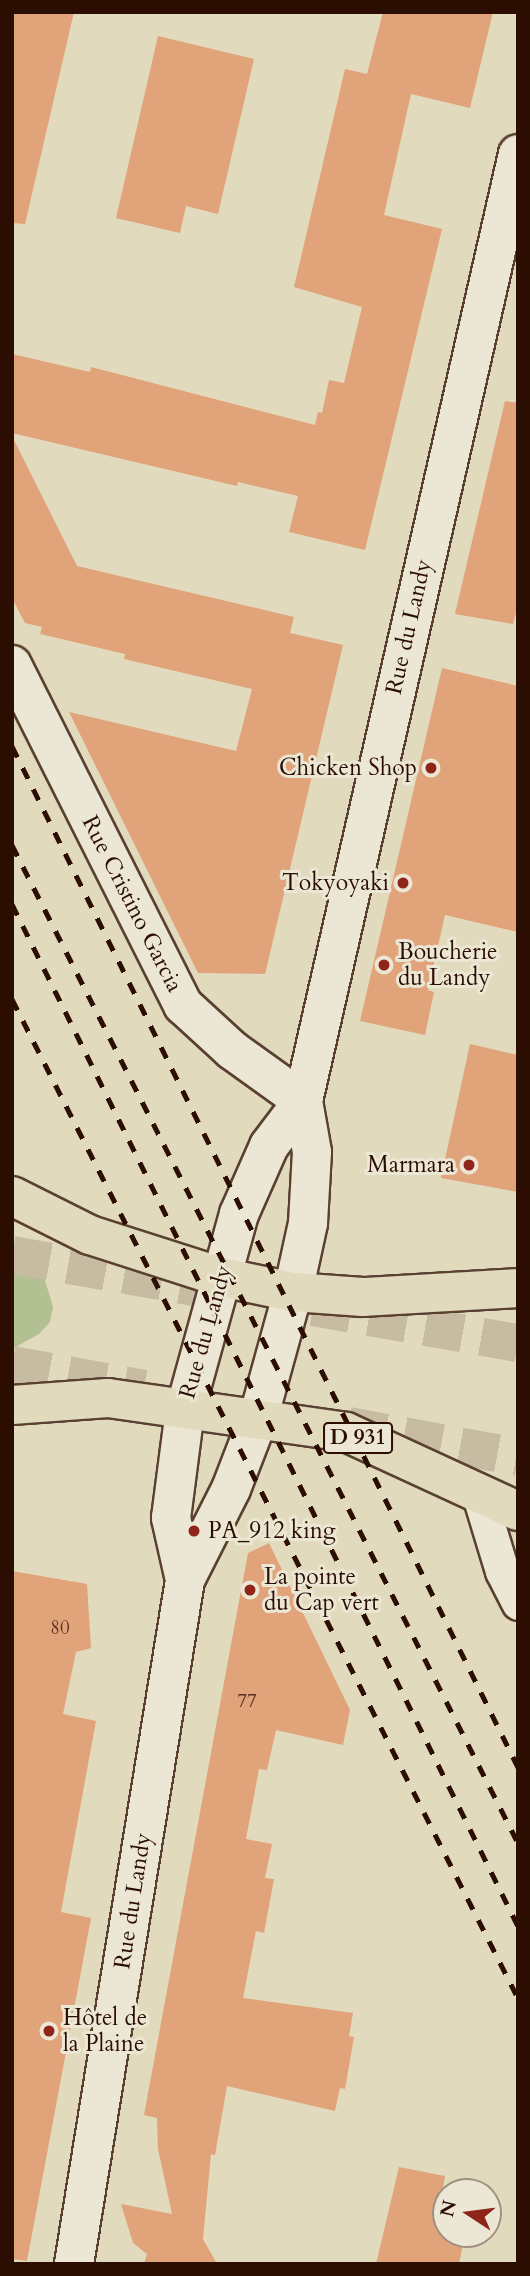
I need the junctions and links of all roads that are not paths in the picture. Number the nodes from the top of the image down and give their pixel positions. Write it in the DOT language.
graph roads {
  1 [pos="518,154"];
  2 [pos="12,665"];
  3 [pos="303,1101"];
  4 [pos="12,1196"];
  5 [pos="221,1277"];
  6 [pos="518,1288"];
  7 [pos="293,1292"];
  8 [pos="12,1405"];
  9 [pos="184,1410"];
  10 [pos="258,1419"];
  11 [pos="478,1492"];
  12 [pos="518,1511"];
  13 [pos="185,1580"];
  14 [pos="518,1602"];
  15 [pos="75,2264"];
  1 -- 3 [label="main road, Rue du Landy"];
  2 -- 3 [label="main road, Rue Cristino Garcia"];
  3 -- 5 [label="main road, Rue du Landy"];
  3 -- 7 [label="main road, Rue du Landy"];
  4 -- 5 [label="main road"];
  5 -- 7 [label="main road"];
  5 -- 9 [label="main road, Rue du Landy"];
  6 -- 7 [label="main road"];
  7 -- 10 [label="main road, Rue du Landy"];
  8 -- 9 [label="main road, D 931"];
  9 -- 10 [label="main road, D 931"];
  9 -- 13 [label="main road, Rue du Landy"];
  10 -- 11 [label="main road, D 931"];
  10 -- 13 [label="main road, Rue du Landy"];
  11 -- 12 [label="main road, D 931"];
  11 -- 14 [label="street"];
  13 -- 15 [label="main road, Rue du Landy"];
}
